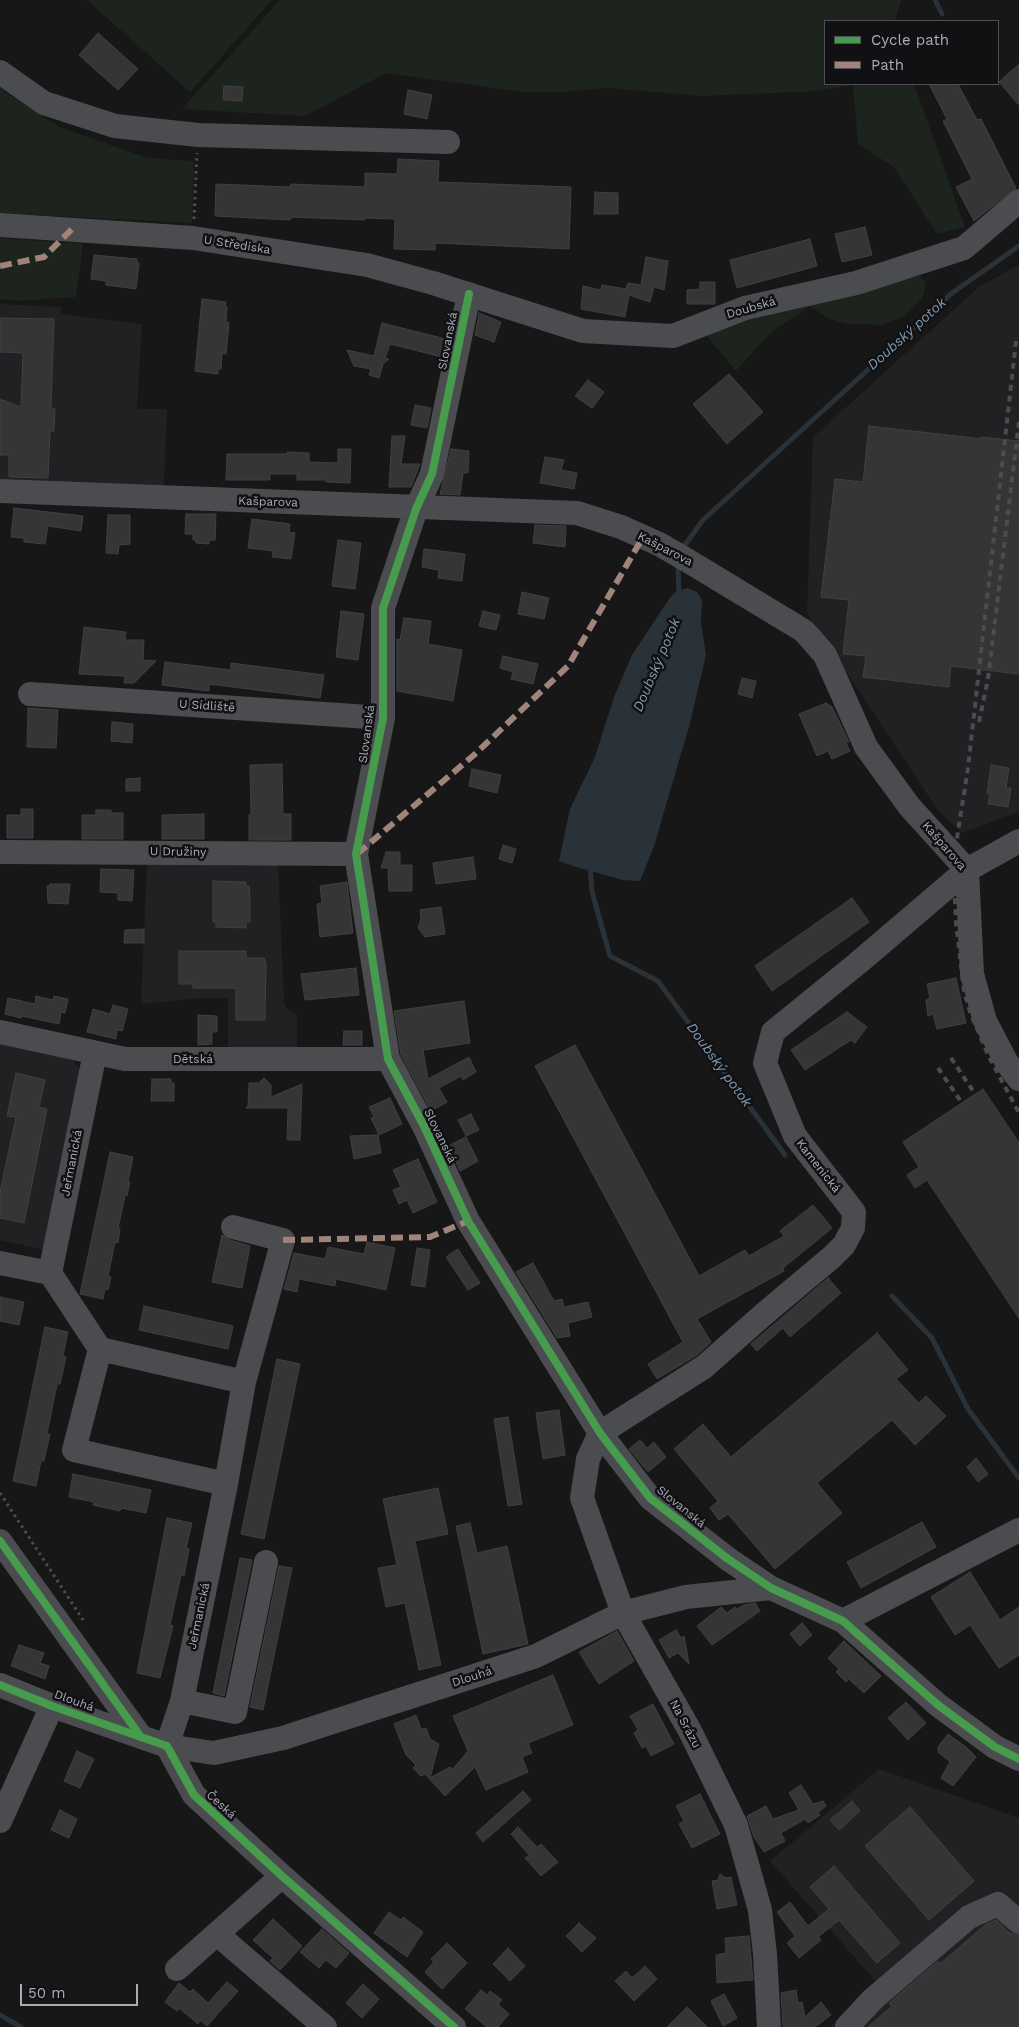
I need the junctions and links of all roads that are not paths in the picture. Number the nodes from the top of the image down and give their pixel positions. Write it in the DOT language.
graph roads {
  1 [pos="0,72"];
  2 [pos="448,142"];
  3 [pos="1019,201"];
  4 [pos="0,224"];
  5 [pos="469,294"];
  6 [pos="0,491"];
  7 [pos="416,509"];
  8 [pos="30,694"];
  9 [pos="383,718"];
  10 [pos="1019,841"];
  11 [pos="0,852"];
  12 [pos="356,854"];
  13 [pos="967,870"];
  14 [pos="0,1032"];
  15 [pos="95,1053"];
  16 [pos="388,1059"];
  17 [pos="1019,1079"];
  18 [pos="233,1227"];
  19 [pos="0,1263"];
  20 [pos="50,1273"];
  21 [pos="100,1349"];
  22 [pos="244,1382"];
  23 [pos="600,1433"];
  24 [pos="226,1484"];
  25 [pos="1019,1530"];
  26 [pos="0,1541"];
  27 [pos="266,1562"];
  28 [pos="772,1588"];
  29 [pos="623,1613"];
  30 [pos="843,1621"];
  31 [pos="0,1685"];
  32 [pos="182,1701"];
  33 [pos="52,1706"];
  34 [pos="141,1737"];
  35 [pos="167,1746"];
  36 [pos="1019,1759"];
  37 [pos="0,1821"];
  38 [pos="282,1876"];
  39 [pos="1019,1922"];
  40 [pos="217,1934"];
  41 [pos="177,1970"];
  42 [pos="325,2027"];
  43 [pos="454,2027"];
  44 [pos="769,2027"];
  45 [pos="847,2027"];
  1 -- 2 [label="street"];
  3 -- 5 [label="street, Doubská"];
  4 -- 5 [label="street, U Střediska"];
  5 -- 7 [label="street, Slovanská"];
  6 -- 7 [label="street, Kašparova"];
  7 -- 9 [label="street, Slovanská"];
  7 -- 13 [label="street, Kašparova"];
  8 -- 9 [label="street, U Sídliště"];
  9 -- 12 [label="street, Slovanská"];
  10 -- 13 [label="street, Kamenická"];
  11 -- 12 [label="street, U Družiny"];
  12 -- 16 [label="street, Slovanská"];
  13 -- 17 [label="street, Kašparova"];
  13 -- 23 [label="street, Kamenická"];
  14 -- 15 [label="street, Dětská"];
  15 -- 16 [label="street, Dětská"];
  15 -- 20 [label="street, Jeřmanická"];
  16 -- 23 [label="street, Slovanská"];
  18 -- 22 [label="street, Jeřmanická"];
  19 -- 20 [label="street"];
  20 -- 21 [label="street"];
  21 -- 22 [label="street"];
  21 -- 24 [label="street"];
  22 -- 24 [label="street, Jeřmanická"];
  23 -- 28 [label="street, Slovanská"];
  23 -- 29 [label="street, Na Srázu"];
  24 -- 32 [label="street, Jeřmanická"];
  25 -- 30 [label="street"];
  26 -- 34 [label="street"];
  27 -- 32 [label="street"];
  28 -- 29 [label="street, Dlouhá"];
  28 -- 30 [label="street, Slovanská"];
  29 -- 35 [label="street, Dlouhá"];
  29 -- 44 [label="street, Na Srázu"];
  30 -- 36 [label="street, Slovanská"];
  31 -- 33 [label="street, Dlouhá"];
  32 -- 35 [label="street, Jeřmanická"];
  33 -- 34 [label="street, Dlouhá"];
  33 -- 37 [label="street, Dlouhá"];
  34 -- 35 [label="street"];
  35 -- 38 [label="street, Česká"];
  38 -- 40 [label="street"];
  38 -- 43 [label="street, Česká"];
  39 -- 45 [label="street"];
  40 -- 41 [label="street"];
  40 -- 42 [label="street"];
}
